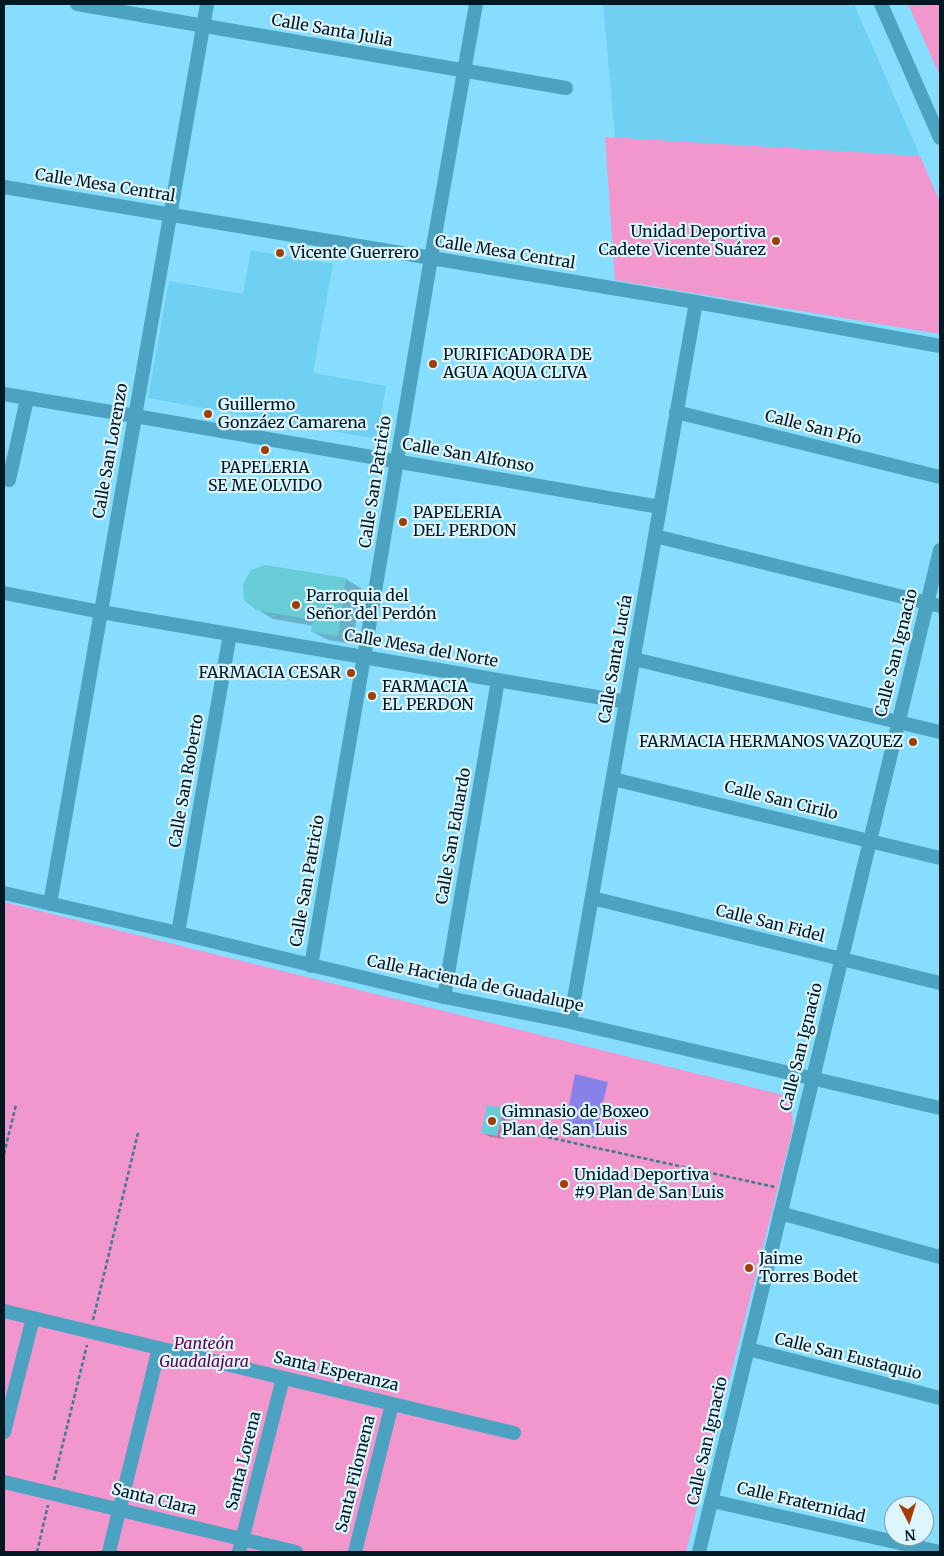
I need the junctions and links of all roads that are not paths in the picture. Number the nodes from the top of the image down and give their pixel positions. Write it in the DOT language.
graph roads {
  1 [pos="77,4"];
  2 [pos="206,4"];
  3 [pos="476,4"];
  4 [pos="881,4"];
  5 [pos="203,26"];
  6 [pos="464,72"];
  7 [pos="566,88"];
  8 [pos="940,138"];
  9 [pos="4,187"];
  10 [pos="170,215"];
  11 [pos="431,258"];
  12 [pos="696,302"];
  13 [pos="940,346"];
  14 [pos="4,394"];
  15 [pos="27,399"];
  16 [pos="676,412"];
  17 [pos="135,416"];
  18 [pos="397,461"];
  19 [pos="940,477"];
  20 [pos="9,480"];
  21 [pos="660,507"];
  22 [pos="655,536"];
  23 [pos="940,550"];
  24 [pos="4,593"];
  25 [pos="934,604"];
  26 [pos="101,612"];
  27 [pos="230,634"];
  28 [pos="364,657"];
  29 [pos="634,658"];
  30 [pos="498,680"];
  31 [pos="626,702"];
  32 [pos="898,722"];
  33 [pos="940,732"];
  34 [pos="613,779"];
  35 [pos="870,841"];
  36 [pos="940,858"];
  37 [pos="4,893"];
  38 [pos="592,898"];
  39 [pos="50,904"];
  40 [pos="178,933"];
  41 [pos="841,959"];
  42 [pos="311,966"];
  43 [pos="940,983"];
  44 [pos="444,997"];
  45 [pos="570,1022"];
  46 [pos="812,1079"];
  47 [pos="940,1108"];
  48 [pos="780,1213"];
  49 [pos="940,1257"];
  50 [pos="4,1311"];
  51 [pos="33,1318"];
  52 [pos="159,1348"];
  53 [pos="748,1349"];
  54 [pos="283,1378"];
  55 [pos="940,1398"];
  56 [pos="392,1404"];
  57 [pos="4,1432"];
  58 [pos="514,1433"];
  59 [pos="4,1482"];
  60 [pos="712,1501"];
  61 [pos="119,1510"];
  62 [pos="241,1546"];
  63 [pos="884,1546"];
  64 [pos="885,1546"];
  65 [pos="109,1552"];
  66 [pos="296,1552"];
  67 [pos="355,1552"];
  68 [pos="700,1552"];
  69 [pos="940,1552"];
  1 -- 5 [label="street, Calle Santa Julia"];
  2 -- 5 [label="street, Calle San Lorenzo"];
  3 -- 6 [label="street, Calle San Patricio"];
  4 -- 8 [label="street"];
  5 -- 6 [label="street, Calle Santa Julia"];
  5 -- 10 [label="street, Calle San Lorenzo"];
  6 -- 7 [label="street, Calle Santa Julia"];
  6 -- 11 [label="street, Calle San Patricio"];
  9 -- 10 [label="street, Calle Mesa Central"];
  10 -- 11 [label="street, Calle Mesa Central"];
  10 -- 17 [label="street, Calle San Lorenzo"];
  11 -- 12 [label="street, Calle Mesa Central"];
  11 -- 18 [label="street, Calle San Patricio"];
  12 -- 13 [label="street, Calle Mesa Central"];
  12 -- 16 [label="street, Calle Santa Lucía"];
  14 -- 15 [label="street, Calle San Alfonso"];
  15 -- 17 [label="street, Calle San Alfonso"];
  15 -- 20 [label="street"];
  16 -- 19 [label="street, Calle San Pío"];
  16 -- 21 [label="street, Calle Santa Lucía"];
  17 -- 18 [label="street, Calle San Alfonso"];
  17 -- 26 [label="street, Calle San Lorenzo"];
  18 -- 21 [label="street, Calle San Alfonso"];
  18 -- 28 [label="street, Calle San Patricio"];
  21 -- 22 [label="street, Calle Santa Lucía"];
  22 -- 25 [label="street"];
  22 -- 29 [label="street, Calle Santa Lucía"];
  23 -- 25 [label="street, Calle San Ignacio"];
  24 -- 26 [label="street, Calle Mesa del Norte"];
  25 -- 32 [label="street, Calle San Ignacio"];
  26 -- 27 [label="street, Calle Mesa del Norte"];
  26 -- 39 [label="street, Calle San Lorenzo"];
  27 -- 28 [label="street, Calle Mesa del Norte"];
  27 -- 40 [label="street, Calle San Roberto"];
  28 -- 30 [label="street, Calle Mesa del Norte"];
  28 -- 42 [label="street, Calle San Patricio"];
  29 -- 31 [label="street, Calle Santa Lucía"];
  29 -- 32 [label="street"];
  30 -- 31 [label="street, Calle Mesa del Norte"];
  30 -- 44 [label="street, Calle San Eduardo"];
  31 -- 34 [label="street, Calle Santa Lucía"];
  32 -- 33 [label="street"];
  32 -- 35 [label="street, Calle San Ignacio"];
  34 -- 35 [label="street, Calle San Cirilo"];
  34 -- 38 [label="street, Calle Santa Lucía"];
  35 -- 36 [label="street, Calle San Cirilo"];
  35 -- 41 [label="street, Calle San Ignacio"];
  37 -- 39 [label="street, Calle Hacienda de Guadalupe"];
  38 -- 41 [label="street, Calle San Fidel"];
  38 -- 45 [label="street, Calle Santa Lucía"];
  39 -- 40 [label="street, Calle Hacienda de Guadalupe"];
  40 -- 42 [label="street, Calle Hacienda de Guadalupe"];
  41 -- 43 [label="street, Calle San Fidel"];
  41 -- 46 [label="street, Calle San Ignacio"];
  42 -- 44 [label="street, Calle Hacienda de Guadalupe"];
  44 -- 45 [label="street, Calle Hacienda de Guadalupe"];
  45 -- 46 [label="street, Calle Hacienda de Guadalupe"];
  46 -- 47 [label="street, Calle Hacienda de Guadalupe"];
  46 -- 48 [label="street, Calle San Ignacio"];
  48 -- 49 [label="street"];
  48 -- 53 [label="street, Calle San Ignacio"];
  50 -- 51 [label="street, Santa Esperanza"];
  51 -- 52 [label="street, Santa Esperanza"];
  51 -- 57 [label="street"];
  52 -- 54 [label="street, Santa Esperanza"];
  52 -- 61 [label="street"];
  53 -- 55 [label="street, Calle San Eustaquio"];
  53 -- 60 [label="street, Calle San Ignacio"];
  54 -- 56 [label="street, Santa Esperanza"];
  54 -- 62 [label="street, Santa Lorena"];
  56 -- 58 [label="street, Santa Esperanza"];
  56 -- 67 [label="street, Santa Filomena"];
  59 -- 61 [label="street, Santa Clara"];
  60 -- 63 [label="street, Calle Fraternidad"];
  60 -- 68 [label="street, Calle San Ignacio"];
  61 -- 62 [label="street, Santa Clara"];
  61 -- 65 [label="street"];
  62 -- 66 [label="street, Santa Clara"];
  64 -- 69 [label="street, Calle Fraternidad"];
}
